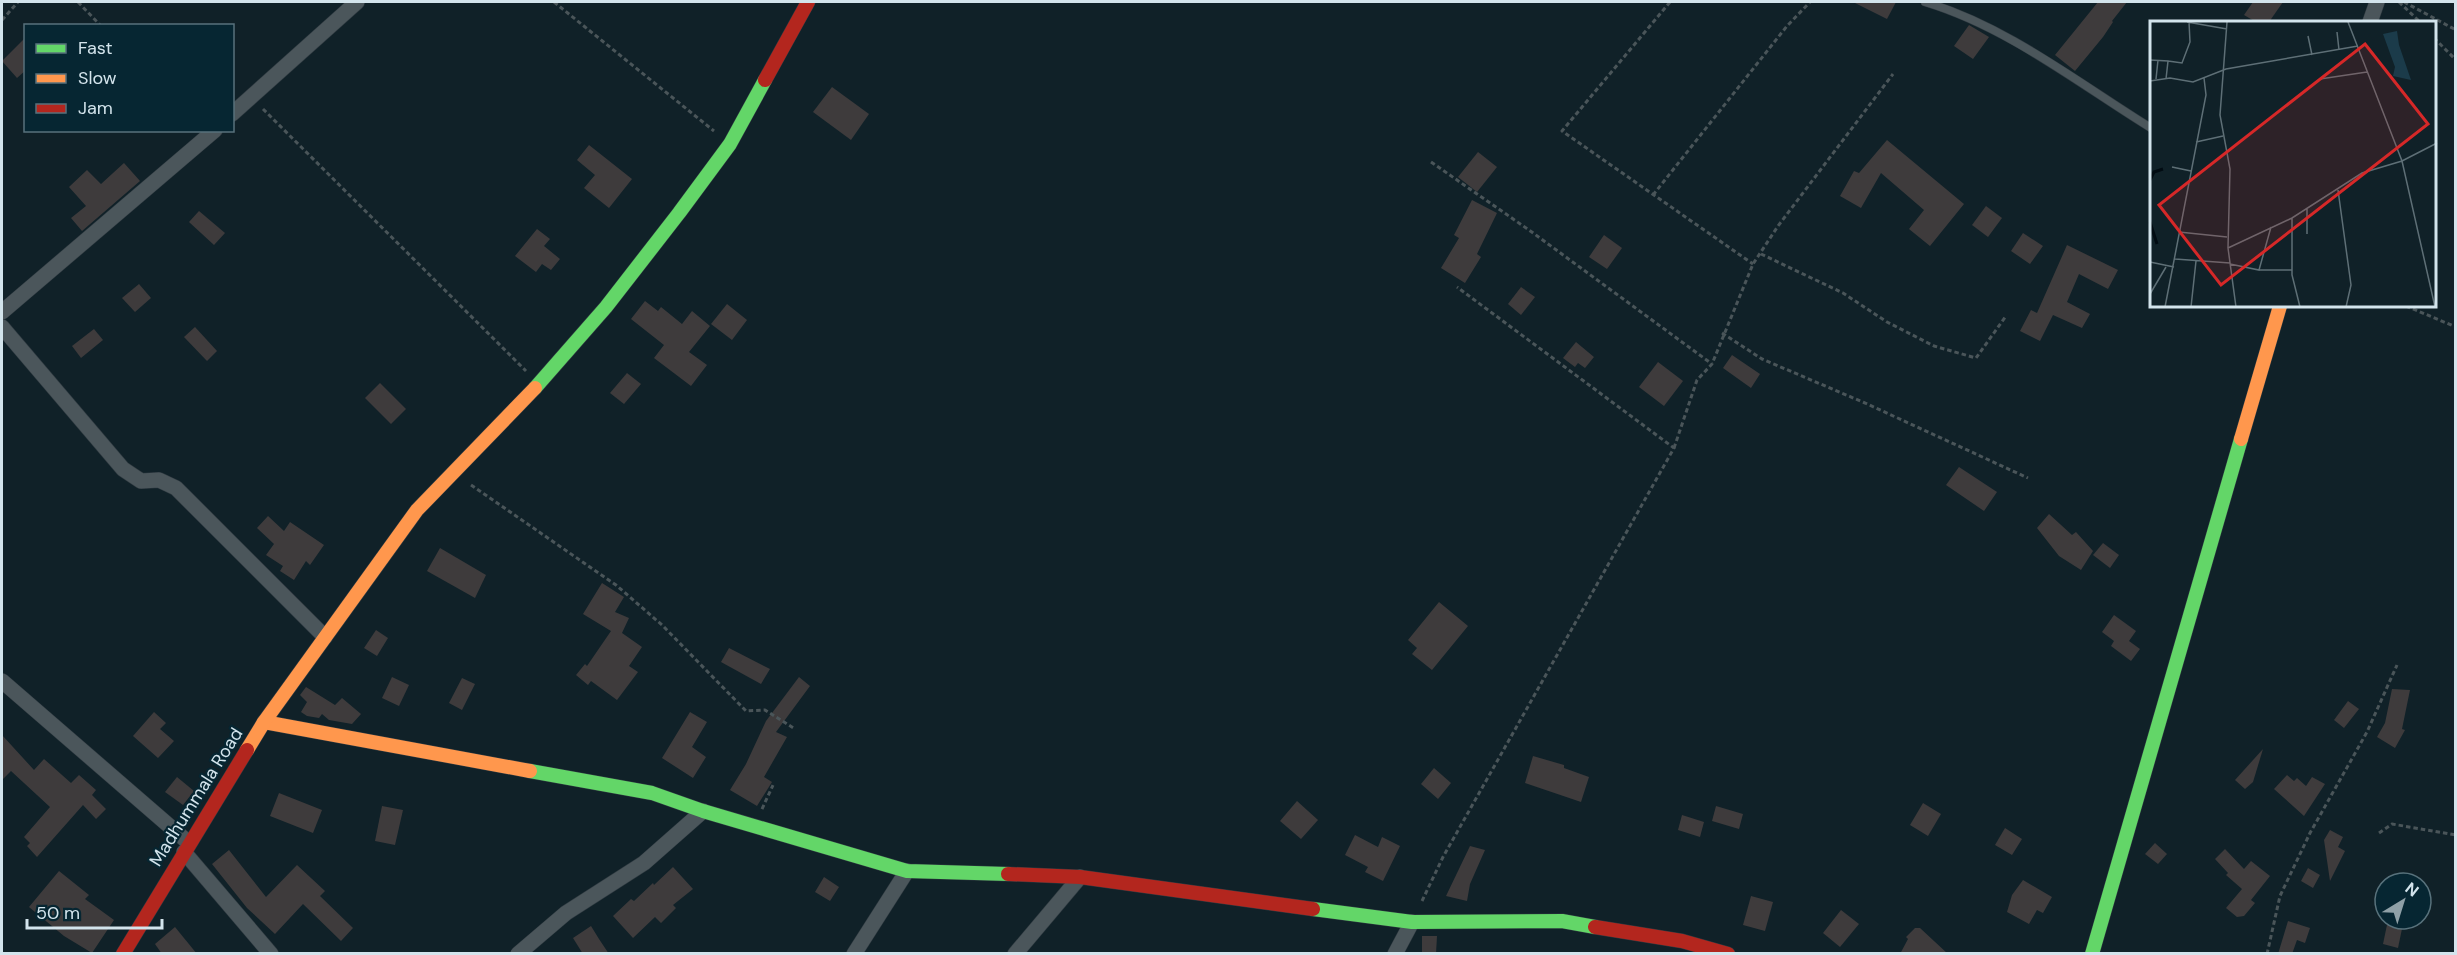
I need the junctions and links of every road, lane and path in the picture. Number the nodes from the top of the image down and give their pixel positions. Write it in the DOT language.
graph roads {
  1 [pos="18,2"];
  2 [pos="78,2"];
  3 [pos="357,2"];
  4 [pos="554,2"];
  5 [pos="808,2"];
  6 [pos="1670,2"];
  7 [pos="1810,2"];
  8 [pos="1925,2"];
  9 [pos="2377,2"];
  10 [pos="2400,2"];
  11 [pos="2404,2"];
  12 [pos="2,20"];
  13 [pos="2370,21"];
  14 [pos="2419,21"];
  15 [pos="99,24"];
  16 [pos="2456,30"];
  17 [pos="2436,40"];
  18 [pos="2456,60"];
  19 [pos="1893,74"];
  20 [pos="251,97"];
  21 [pos="234,112"];
  22 [pos="2150,127"];
  23 [pos="213,132"];
  24 [pos="730,144"];
  25 [pos="1431,162"];
  26 [pos="1653,195"];
  27 [pos="1761,254"];
  28 [pos="1754,264"];
  29 [pos="1457,287"];
  30 [pos="2279,308"];
  31 [pos="2411,308"];
  32 [pos="2,312"];
  33 [pos="2006,316"];
  34 [pos="2,327"];
  35 [pos="2456,327"];
  36 [pos="1722,333"];
  37 [pos="1712,364"];
  38 [pos="539,384"];
  39 [pos="1674,448"];
  40 [pos="455,473"];
  41 [pos="2028,478"];
  42 [pos="325,637"];
  43 [pos="2397,665"];
  44 [pos="2,681"];
  45 [pos="264,722"];
  46 [pos="795,729"];
  47 [pos="773,785"];
  48 [pos="703,811"];
  49 [pos="751,825"];
  50 [pos="2379,833"];
  51 [pos="2456,835"];
  52 [pos="186,847"];
  53 [pos="908,871"];
  54 [pos="1080,877"];
  55 [pos="1412,922"];
  56 [pos="123,954"];
  57 [pos="271,954"];
  58 [pos="518,954"];
  59 [pos="854,954"];
  60 [pos="1015,954"];
  61 [pos="1395,954"];
  62 [pos="1728,954"];
  63 [pos="2092,954"];
  64 [pos="2266,954"];
  1 -- 12 [label="path"];
  2 -- 15 [label="path"];
  3 -- 20 [label="street"];
  4 -- 24 [label="path"];
  5 -- 24 [label="street, Madhummala Road"];
  6 -- 26 [label="path"];
  7 -- 26 [label="path"];
  8 -- 22 [label="lane"];
  9 -- 13 [label="street"];
  10 -- 14 [label="path"];
  11 -- 16 [label="path"];
  17 -- 18 [label="path"];
  19 -- 27 [label="path"];
  20 -- 21 [label="street"];
  20 -- 38 [label="path"];
  23 -- 32 [label="street"];
  24 -- 38 [label="street, Madhummala Road"];
  25 -- 37 [label="path"];
  26 -- 28 [label="path"];
  27 -- 28 [label="path"];
  27 -- 33 [label="path"];
  28 -- 36 [label="path"];
  29 -- 39 [label="path"];
  30 -- 63 [label="street"];
  31 -- 35 [label="path"];
  34 -- 42 [label="street"];
  36 -- 37 [label="path"];
  36 -- 41 [label="path"];
  37 -- 39 [label="path"];
  38 -- 40 [label="street, Madhummala Road"];
  39 -- 55 [label="path"];
  40 -- 42 [label="street, Madhummala Road"];
  40 -- 46 [label="path"];
  42 -- 45 [label="street, Madhummala Road"];
  43 -- 64 [label="path"];
  44 -- 52 [label="street"];
  45 -- 48 [label="street"];
  45 -- 52 [label="street, Madhummala Road"];
  47 -- 49 [label="path"];
  48 -- 49 [label="street"];
  48 -- 58 [label="street"];
  49 -- 53 [label="street"];
  50 -- 51 [label="path"];
  52 -- 56 [label="street, Madhummala Road"];
  52 -- 57 [label="street"];
  53 -- 54 [label="street"];
  53 -- 59 [label="street"];
  54 -- 55 [label="street"];
  54 -- 60 [label="street"];
  55 -- 61 [label="street"];
  55 -- 62 [label="street"];
}
